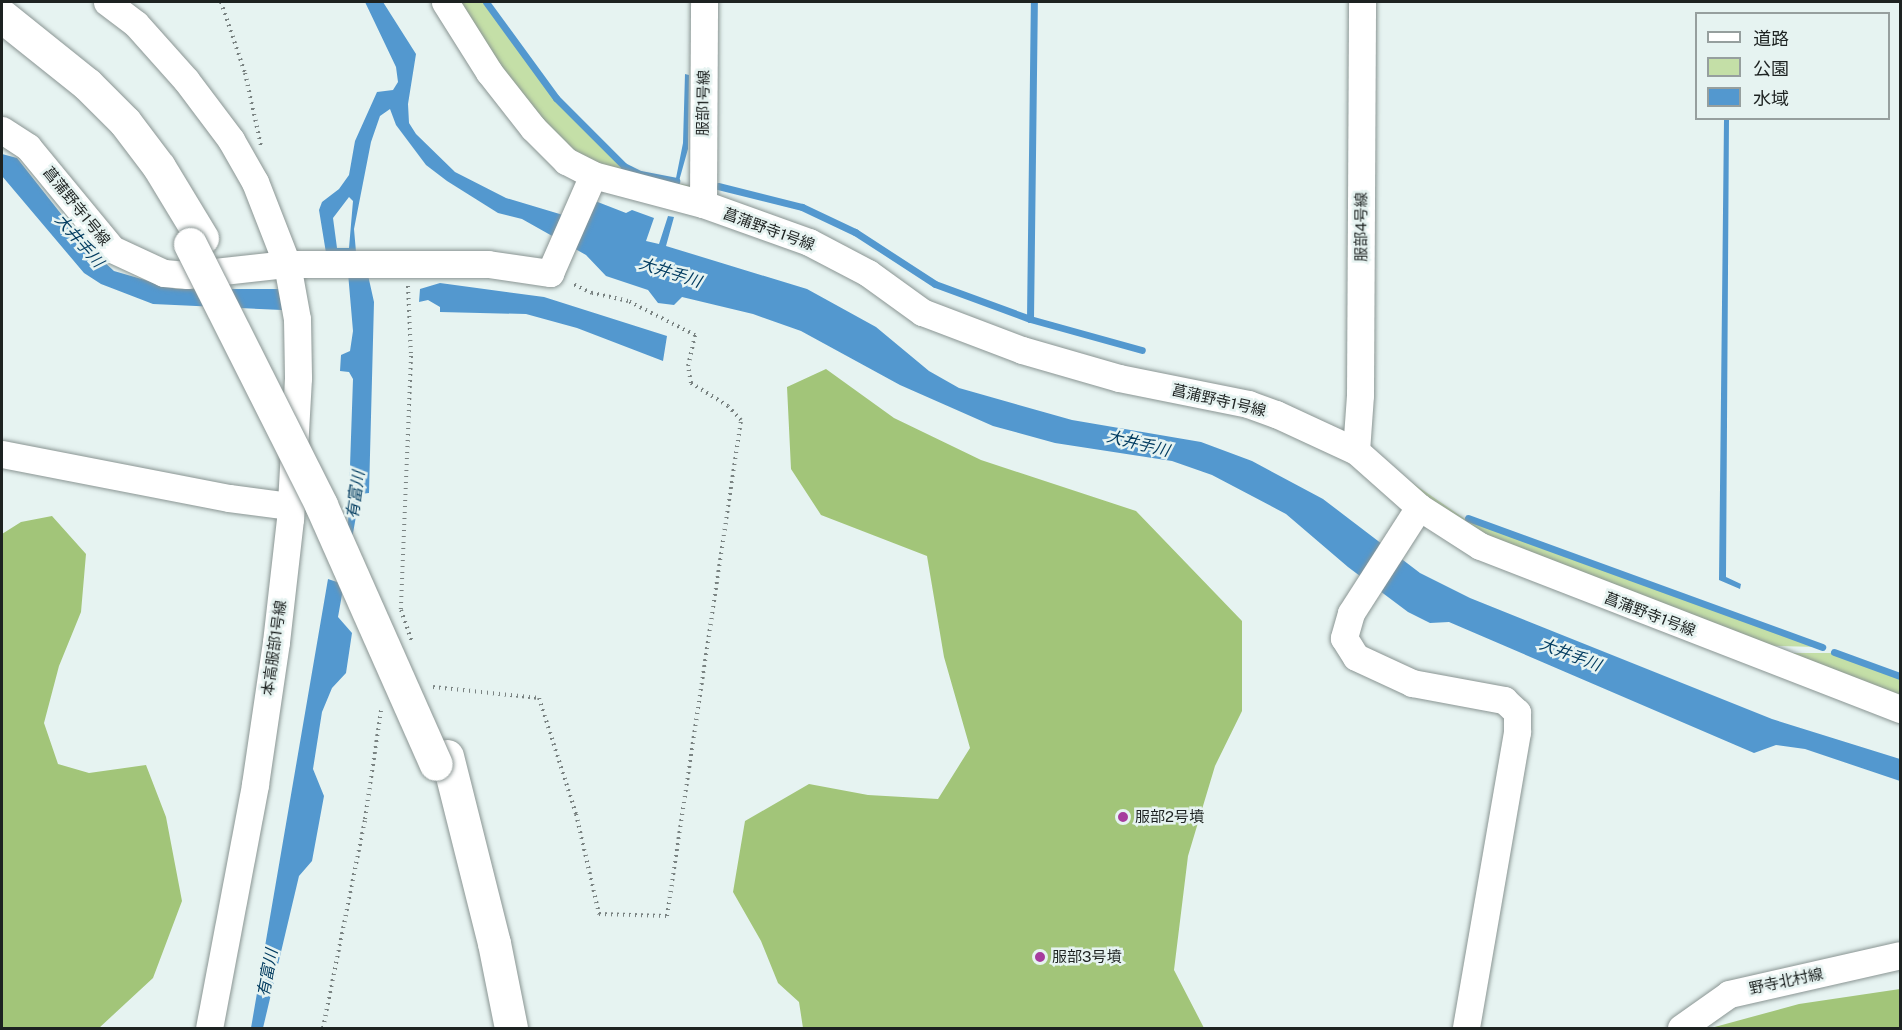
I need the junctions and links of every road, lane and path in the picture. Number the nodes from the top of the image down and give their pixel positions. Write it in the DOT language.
graph roads {
  1 [pos="107,2"];
  2 [pos="221,2"];
  3 [pos="445,2"];
  4 [pos="704,2"];
  5 [pos="1362,2"];
  6 [pos="2,16"];
  7 [pos="2,33"];
  8 [pos="2,130"];
  9 [pos="591,180"];
  10 [pos="255,182"];
  11 [pos="703,204"];
  12 [pos="196,241"];
  13 [pos="399,264"];
  14 [pos="294,265"];
  15 [pos="554,266"];
  16 [pos="1356,451"];
  17 [pos="2,454"];
  18 [pos="290,506"];
  19 [pos="1413,516"];
  20 [pos="411,646"];
  21 [pos="433,687"];
  22 [pos="383,702"];
  23 [pos="1900,709"];
  24 [pos="441,760"];
  25 [pos="1900,955"];
  26 [pos="209,1029"];
  27 [pos="323,1029"];
  28 [pos="496,1029"];
  29 [pos="511,1029"];
  30 [pos="1466,1029"];
  31 [pos="1681,1029"];
  1 -- 10 [label="street, 本高服部1号線"];
  2 -- 10 [label="path"];
  3 -- 9 [label="street, 菖蒲野寺1号線"];
  4 -- 11 [label="street, 服部1号線"];
  5 -- 16 [label="street, 服部4号線"];
  6 -- 12 [label="highway"];
  7 -- 12 [label="highway"];
  8 -- 14 [label="street, 菖蒲野寺1号線"];
  9 -- 11 [label="street, 菖蒲野寺1号線"];
  9 -- 15 [label="street"];
  10 -- 14 [label="street, 本高服部1号線"];
  11 -- 16 [label="street, 菖蒲野寺1号線"];
  12 -- 24 [label="highway, bridge"];
  13 -- 14 [label="street, 菖蒲野寺1号線"];
  13 -- 15 [label="street"];
  13 -- 20 [label="path"];
  14 -- 18 [label="street, 本高服部1号線"];
  15 -- 21 [label="path"];
  16 -- 19 [label="street, 菖蒲野寺1号線"];
  17 -- 18 [label="street"];
  18 -- 26 [label="street, 本高服部1号線"];
  19 -- 23 [label="street, 菖蒲野寺1号線"];
  19 -- 30 [label="street"];
  22 -- 27 [label="path"];
  24 -- 28 [label="highway"];
  24 -- 29 [label="highway"];
  25 -- 31 [label="street, 野寺北村線"];
}
